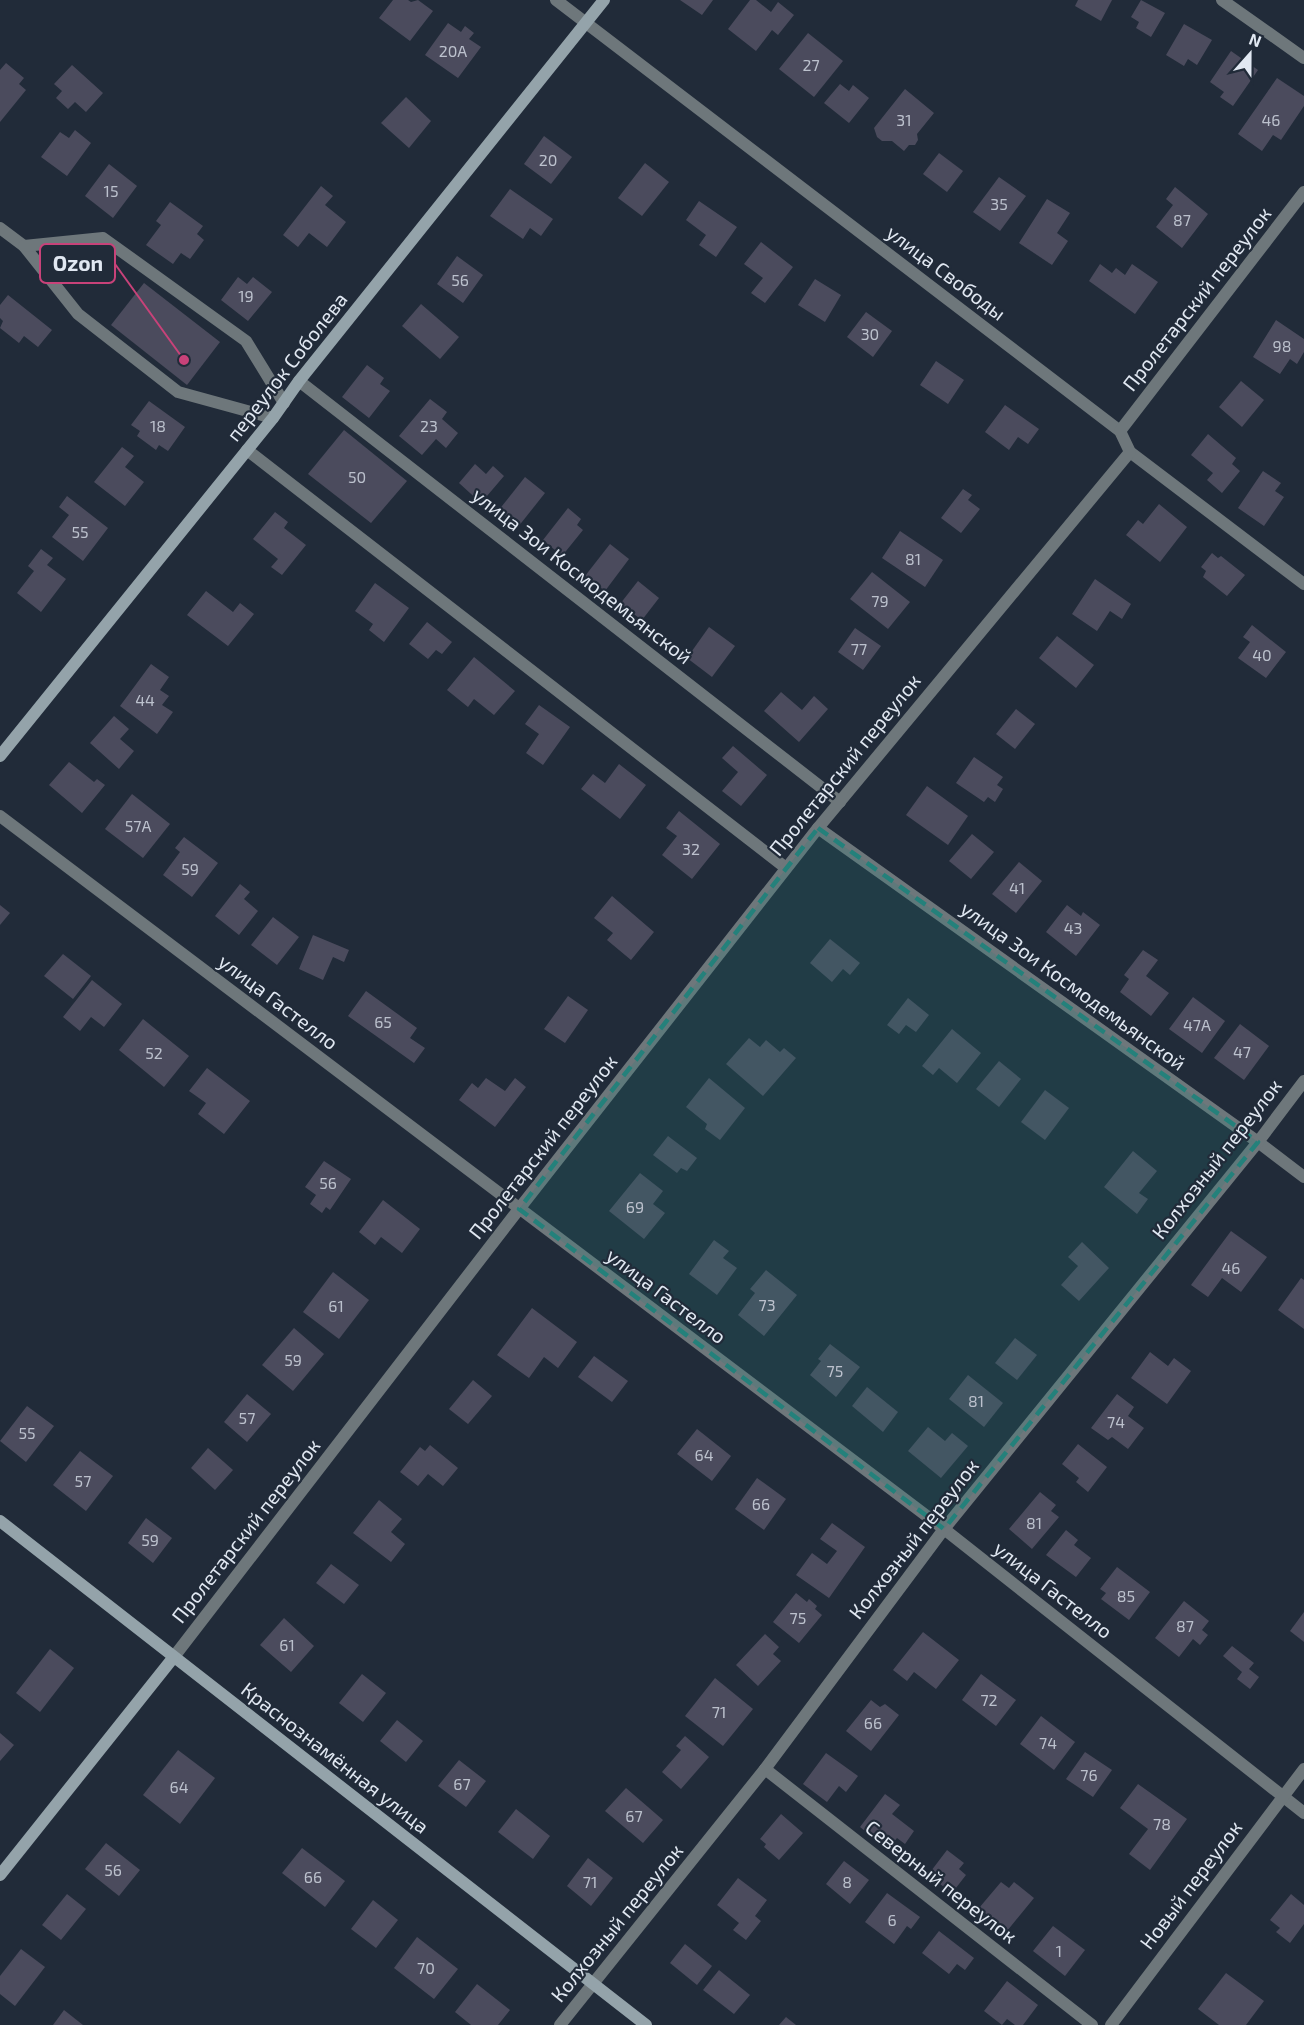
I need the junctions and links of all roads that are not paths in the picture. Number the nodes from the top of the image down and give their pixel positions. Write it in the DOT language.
graph roads {
  1 [pos="556,0"];
  2 [pos="604,0"];
  3 [pos="1222,0"];
  4 [pos="587,23"];
  5 [pos="1304,58"];
  6 [pos="1304,192"];
  7 [pos="0,228"];
  8 [pos="24,246"];
  9 [pos="299,381"];
  10 [pos="284,404"];
  11 [pos="273,418"];
  12 [pos="1120,431"];
  13 [pos="247,450"];
  14 [pos="1130,452"];
  15 [pos="1304,584"];
  16 [pos="0,756"];
  17 [pos="840,802"];
  18 [pos="0,816"];
  19 [pos="818,828"];
  20 [pos="786,868"];
  21 [pos="1304,1081"];
  22 [pos="1258,1142"];
  23 [pos="1304,1177"];
  24 [pos="519,1209"];
  25 [pos="0,1521"];
  26 [pos="944,1529"];
  27 [pos="173,1658"];
  28 [pos="765,1769"];
  29 [pos="1304,1769"];
  30 [pos="1283,1796"];
  31 [pos="1304,1813"];
  32 [pos="0,1875"];
  33 [pos="594,1983"];
  34 [pos="560,2025"];
  35 [pos="646,2025"];
  36 [pos="1092,2025"];
  37 [pos="1111,2025"];
  1 -- 4 [label="street, улица Свободы"];
  2 -- 4 [label="main road, переулок Соболева"];
  3 -- 5 [label="street"];
  4 -- 9 [label="main road, переулок Соболева"];
  4 -- 12 [label="street, улица Свободы"];
  6 -- 12 [label="street, Пролетарский переулок"];
  7 -- 8 [label="street"];
  8 -- 10 [label="street"];
  8 -- 11 [label="street"];
  9 -- 10 [label="main road, переулок Соболева"];
  9 -- 17 [label="street, улица Зои Космодемьянской"];
  10 -- 11 [label="main road, переулок Соболева"];
  11 -- 13 [label="main road, переулок Соболева"];
  12 -- 14 [label="street, улица Свободы"];
  13 -- 16 [label="main road, переулок Соболева"];
  13 -- 20 [label="street"];
  14 -- 15 [label="street, улица Свободы"];
  14 -- 17 [label="street, Пролетарский переулок"];
  17 -- 19 [label="street, Пролетарский переулок"];
  18 -- 24 [label="street, улица Гастелло"];
  19 -- 20 [label="street, Пролетарский переулок"];
  19 -- 22 [label="street, улица Зои Космодемьянской"];
  20 -- 24 [label="street, Пролетарский переулок"];
  21 -- 22 [label="street, Колхозный переулок"];
  22 -- 23 [label="street, улица Зои Космодемьянской"];
  22 -- 26 [label="street, Колхозный переулок"];
  24 -- 26 [label="street, улица Гастелло"];
  24 -- 27 [label="street, Пролетарский переулок"];
  25 -- 27 [label="main road, Краснознамённая улица"];
  26 -- 28 [label="street, Колхозный переулок"];
  26 -- 30 [label="street, улица Гастелло"];
  27 -- 32 [label="main road, Пролетарский переулок"];
  27 -- 33 [label="main road, Краснознамённая улица"];
  28 -- 33 [label="street, Колхозный переулок"];
  28 -- 36 [label="street, Северный переулок"];
  29 -- 30 [label="street, Новый переулок"];
  30 -- 31 [label="street, улица Гастелло"];
  30 -- 37 [label="street, Новый переулок"];
  33 -- 34 [label="street, Колхозный переулок"];
  33 -- 35 [label="main road, Краснознамённая улица"];
}
